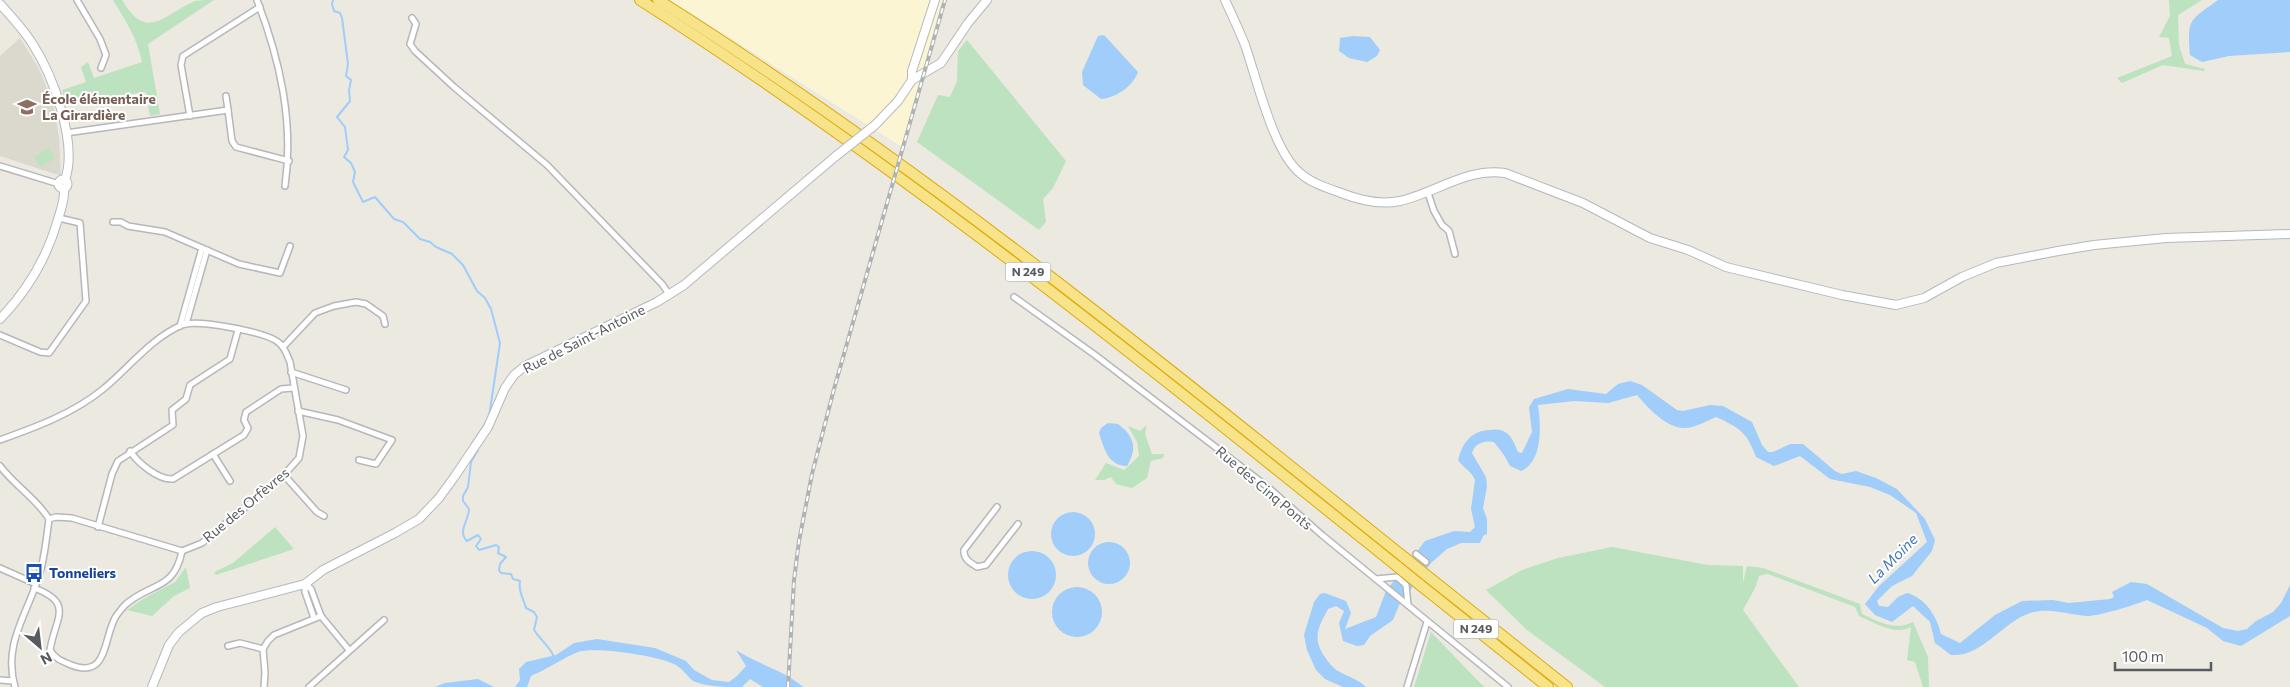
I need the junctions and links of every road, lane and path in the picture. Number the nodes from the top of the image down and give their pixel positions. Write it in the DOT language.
graph roads {
  1 [pos="4,0"];
  2 [pos="76,0"];
  3 [pos="257,0"];
  4 [pos="640,0"];
  5 [pos="658,0"];
  6 [pos="670,0"];
  7 [pos="935,0"];
  8 [pos="987,0"];
  9 [pos="1225,0"];
  10 [pos="0,4"];
  11 [pos="260,7"];
  12 [pos="412,18"];
  13 [pos="698,25"];
  14 [pos="101,68"];
  15 [pos="912,80"];
  16 [pos="226,96"];
  17 [pos="228,110"];
  18 [pos="190,116"];
  19 [pos="66,133"];
  20 [pos="289,161"];
  21 [pos="0,166"];
  22 [pos="63,184"];
  23 [pos="285,186"];
  24 [pos="1428,194"];
  25 [pos="59,218"];
  26 [pos="112,222"];
  27 [pos="2290,234"];
  28 [pos="290,246"];
  29 [pos="204,249"];
  30 [pos="1455,254"];
  31 [pos="669,294"];
  32 [pos="1014,297"];
  33 [pos="0,318"];
  34 [pos="385,324"];
  35 [pos="183,325"];
  36 [pos="238,330"];
  37 [pos="0,335"];
  38 [pos="282,347"];
  39 [pos="291,372"];
  40 [pos="294,388"];
  41 [pos="346,390"];
  42 [pos="298,412"];
  43 [pos="0,440"];
  44 [pos="130,451"];
  45 [pos="213,454"];
  46 [pos="360,460"];
  47 [pos="0,466"];
  48 [pos="284,475"];
  49 [pos="230,481"];
  50 [pos="997,507"];
  51 [pos="324,516"];
  52 [pos="49,519"];
  53 [pos="1018,524"];
  54 [pos="98,527"];
  55 [pos="182,551"];
  56 [pos="1416,554"];
  57 [pos="1426,562"];
  58 [pos="0,568"];
  59 [pos="1398,572"];
  60 [pos="1374,577"];
  61 [pos="305,584"];
  62 [pos="35,586"];
  63 [pos="1408,605"];
  64 [pos="321,616"];
  65 [pos="314,618"];
  66 [pos="384,620"];
  67 [pos="1427,622"];
  68 [pos="228,646"];
  69 [pos="263,649"];
  70 [pos="349,650"];
  71 [pos="0,680"];
  72 [pos="14,684"];
  73 [pos="152,687"];
  74 [pos="264,687"];
  75 [pos="309,687"];
  76 [pos="1407,687"];
  77 [pos="1508,687"];
  78 [pos="1548,687"];
  79 [pos="1567,687"];
  1 -- 10 [label="street"];
  2 -- 14 [label="street"];
  3 -- 11 [label="street"];
  4 -- 59 [label="highway, N 249"];
  5 -- 13 [label="highway, N 249"];
  6 -- 13 [label="highway, N 249"];
  7 -- 15 [label="street"];
  8 -- 15 [label="street"];
  9 -- 24 [label="street"];
  10 -- 19 [label="street"];
  11 -- 18 [label="street"];
  11 -- 20 [label="street"];
  12 -- 31 [label="street"];
  13 -- 79 [label="highway, N 249, bridge"];
  15 -- 31 [label="street, Rue de Saint-Antoine, bridge"];
  16 -- 17 [label="street"];
  17 -- 18 [label="street"];
  17 -- 20 [label="street"];
  18 -- 19 [label="street"];
  19 -- 22 [label="street"];
  20 -- 23 [label="street"];
  21 -- 22 [label="street"];
  22 -- 25 [label="street"];
  24 -- 27 [label="street"];
  24 -- 30 [label="street"];
  25 -- 33 [label="street"];
  25 -- 37 [label="street"];
  26 -- 29 [label="street"];
  28 -- 29 [label="street"];
  29 -- 35 [label="street"];
  31 -- 61 [label="street, Rue de Saint-Antoine"];
  32 -- 60 [label="street, Rue des Cinq Ponts"];
  34 -- 38 [label="street"];
  35 -- 36 [label="street"];
  35 -- 43 [label="street"];
  36 -- 38 [label="street"];
  36 -- 44 [label="street"];
  38 -- 39 [label="street, Rue des Orfèvres"];
  39 -- 40 [label="street, Rue des Orfèvres"];
  39 -- 41 [label="street"];
  40 -- 42 [label="street, Rue des Orfèvres"];
  40 -- 45 [label="street"];
  42 -- 46 [label="street"];
  42 -- 48 [label="street, Rue des Orfèvres"];
  44 -- 45 [label="street"];
  44 -- 54 [label="street"];
  45 -- 49 [label="street"];
  47 -- 52 [label="street"];
  48 -- 51 [label="street"];
  48 -- 55 [label="street, Rue des Orfèvres"];
  50 -- 53 [label="street"];
  52 -- 54 [label="street"];
  52 -- 62 [label="street"];
  54 -- 55 [label="street"];
  55 -- 62 [label="street"];
  56 -- 57 [label="street"];
  58 -- 62 [label="street"];
  59 -- 60 [label="street"];
  59 -- 63 [label="street"];
  59 -- 78 [label="highway, N 249, bridge"];
  60 -- 63 [label="street, Rue des Cinq Ponts"];
  61 -- 64 [label="street"];
  61 -- 65 [label="street"];
  61 -- 73 [label="street, Rue de Saint-Antoine"];
  62 -- 72 [label="street"];
  63 -- 67 [label="street, Rue des Cinq Ponts"];
  64 -- 65 [label="street"];
  64 -- 70 [label="street"];
  65 -- 69 [label="street"];
  66 -- 70 [label="street"];
  67 -- 76 [label="street"];
  67 -- 77 [label="street, Rue des Cinq Ponts"];
  68 -- 69 [label="street"];
  69 -- 74 [label="street"];
  70 -- 75 [label="street"];
  71 -- 72 [label="street"];
}
